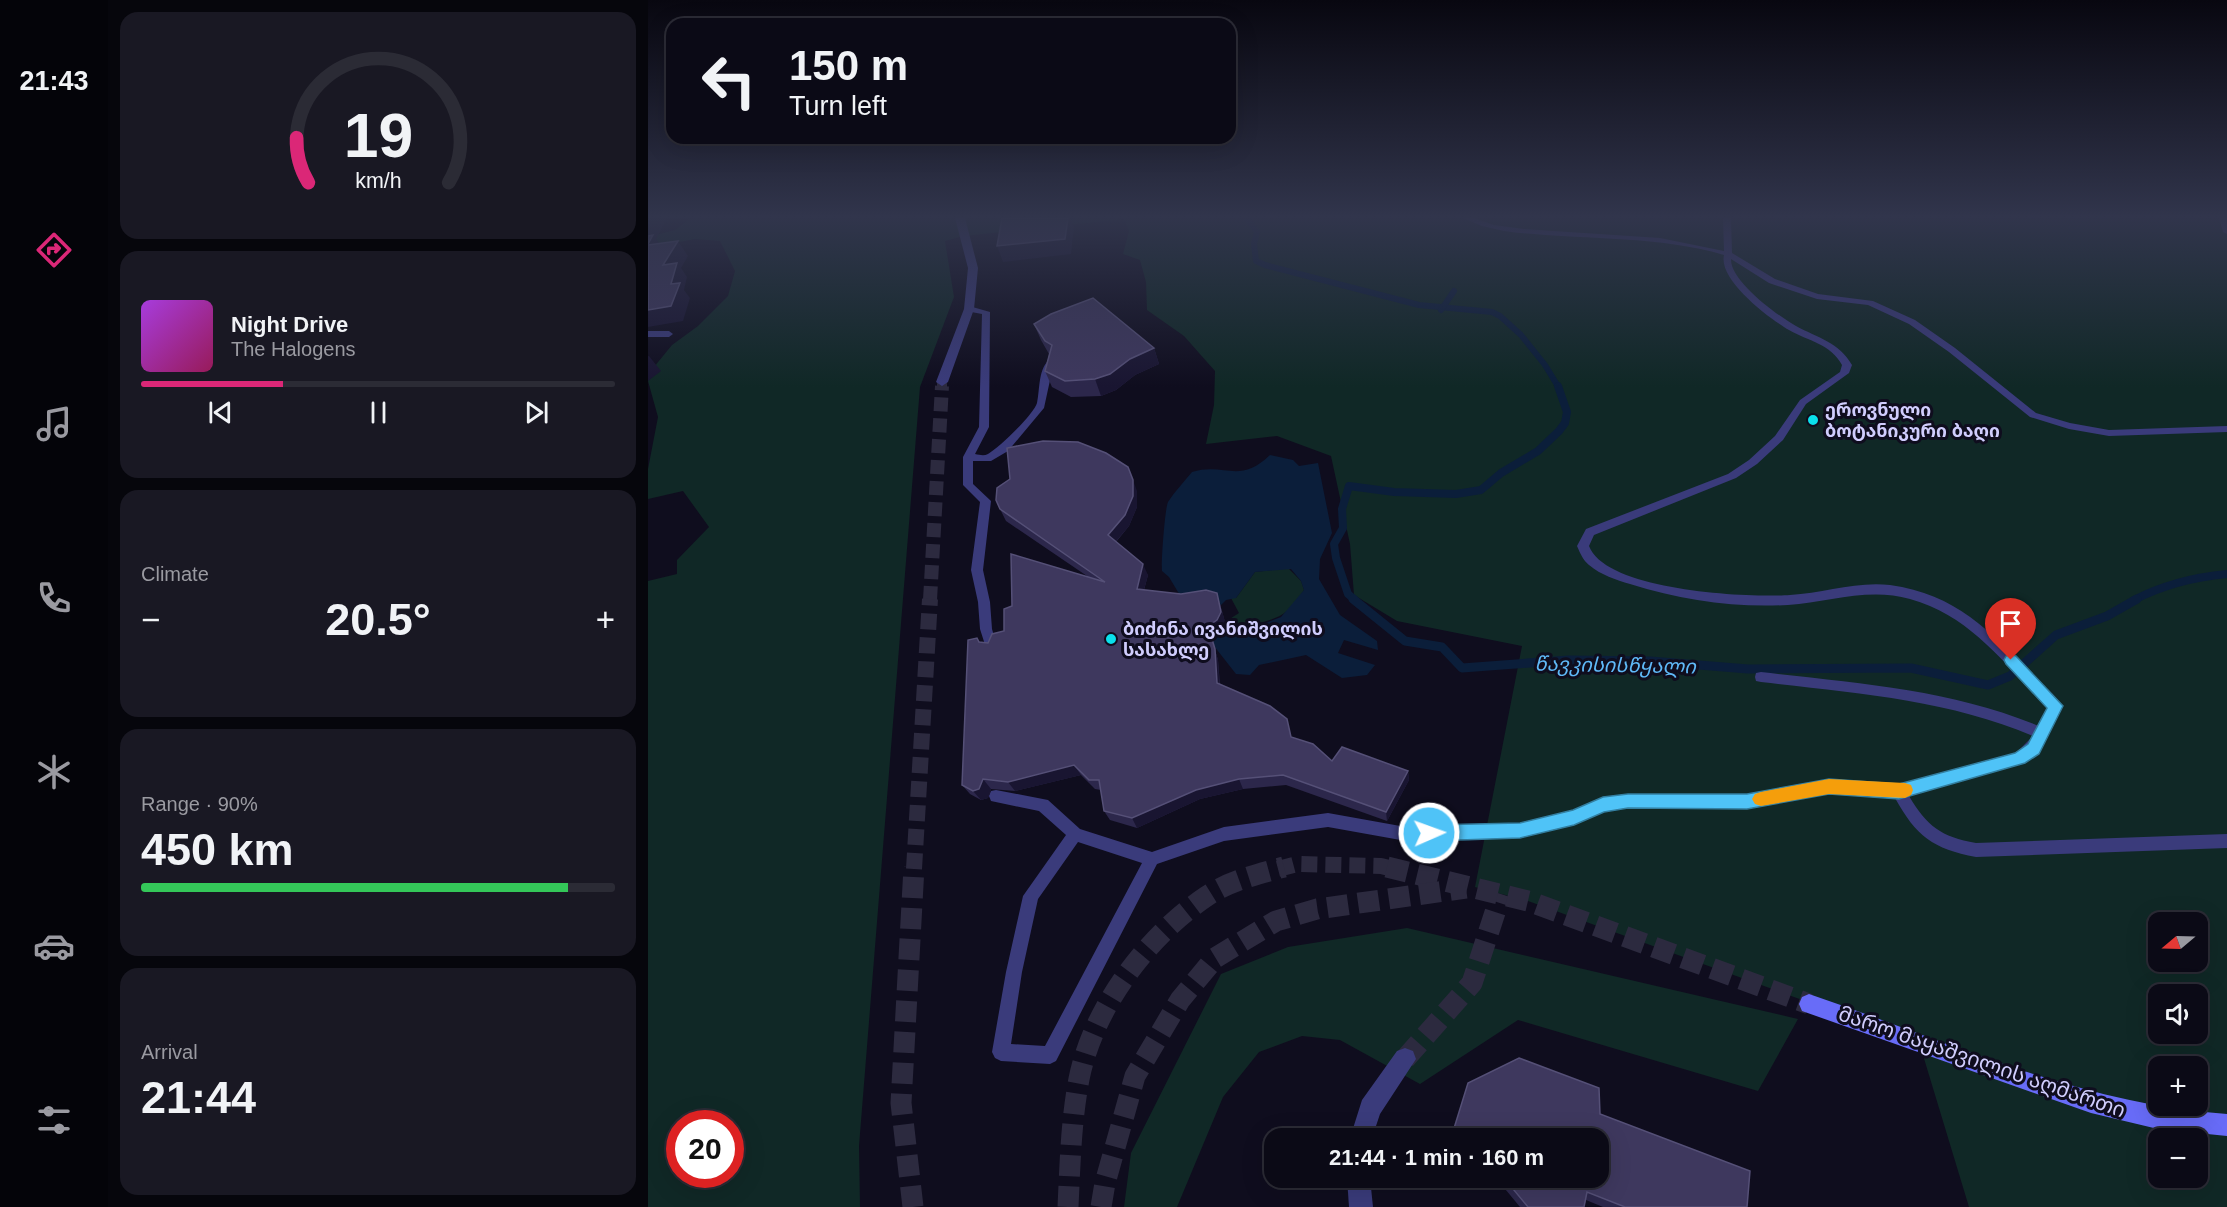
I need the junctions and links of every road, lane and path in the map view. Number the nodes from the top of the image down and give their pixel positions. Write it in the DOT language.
graph roads {
  1 [pos="972,274"];
  2 [pos="1733,274"];
  3 [pos="1762,274"];
  4 [pos="969,309"];
  5 [pos="648,334"];
  6 [pos="669,334"];
  7 [pos="1051,363"];
  8 [pos="942,382"];
  9 [pos="2227,429"];
  10 [pos="968,457"];
  11 [pos="991,647"];
  12 [pos="1761,677"];
  13 [pos="2042,734"];
  14 [pos="1899,792"];
  15 [pos="996,796"];
  16 [pos="1075,834"];
  17 [pos="2227,841"];
  18 [pos="1152,859"];
  19 [pos="1809,1004"];
  20 [pos="1405,1059"];
  21 [pos="2227,1125"];
  22 [pos="1364,1128"];
  23 [pos="1360,1188"];
  24 [pos="1361,1207"];
  1 -- 4 [label="street"];
  2 -- 13 [label="lane"];
  3 -- 9 [label="lane"];
  4 -- 8 [label="street"];
  4 -- 10 [label="lane"];
  5 -- 6 [label="lane"];
  7 -- 10 [label="lane"];
  10 -- 11 [label="lane"];
  12 -- 13 [label="lane"];
  13 -- 14 [label="lane"];
  14 -- 17 [label="lane"];
  14 -- 18 [label="lane"];
  15 -- 16 [label="lane"];
  16 -- 18 [label="lane"];
  16 -- 18 [label="lane"];
  19 -- 21 [label="main road, მარო მაყაშვილის აღმართი"];
  20 -- 22 [label="street"];
  23 -- 24 [label="street"];
}
